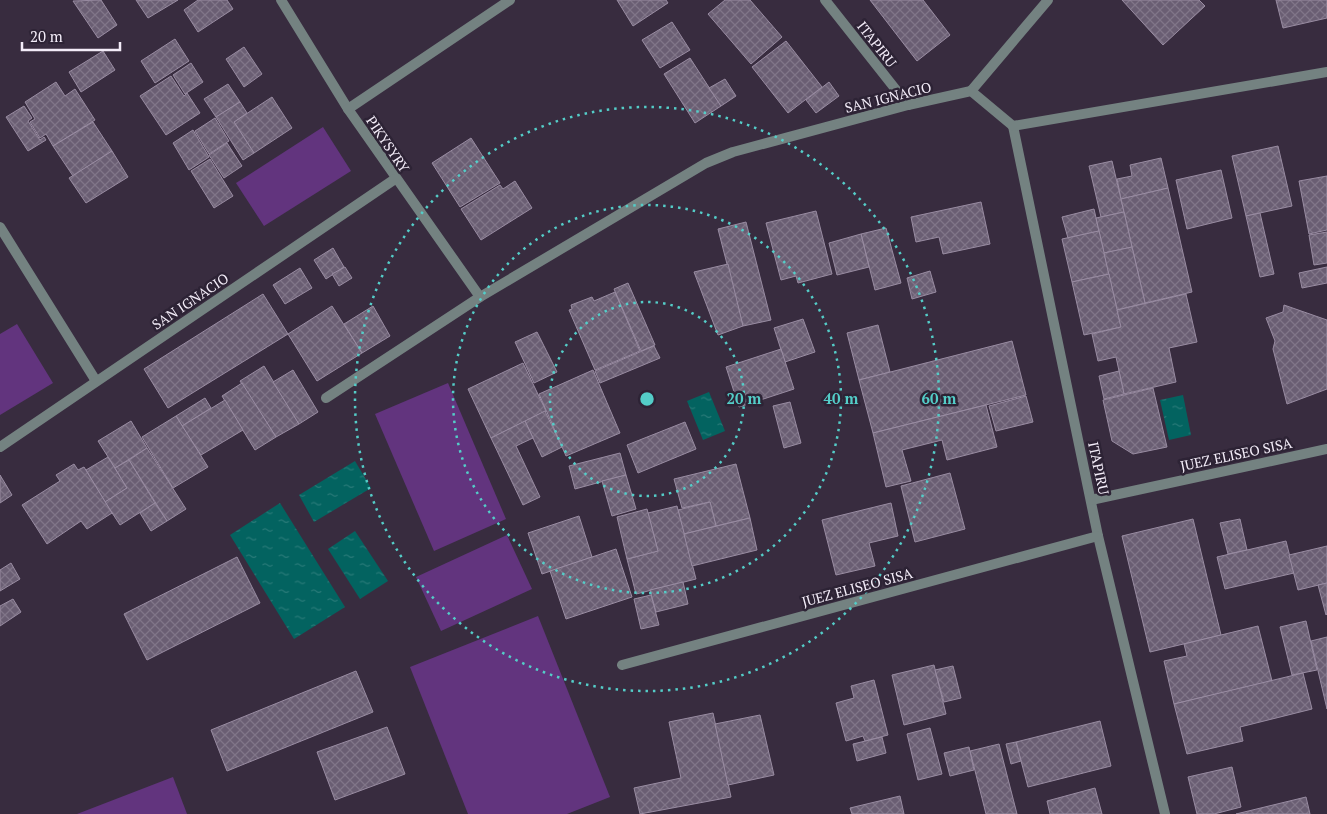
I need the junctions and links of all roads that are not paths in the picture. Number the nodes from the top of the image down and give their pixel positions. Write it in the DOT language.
graph roads {
  1 [pos="281,0"];
  2 [pos="510,0"];
  3 [pos="825,0"];
  4 [pos="1048,0"];
  5 [pos="1327,72"];
  6 [pos="971,91"];
  7 [pos="908,105"];
  8 [pos="348,109"];
  9 [pos="1013,126"];
  10 [pos="395,179"];
  11 [pos="0,227"];
  12 [pos="480,297"];
  13 [pos="96,381"];
  14 [pos="326,398"];
  15 [pos="0,447"];
  16 [pos="1327,449"];
  17 [pos="1091,500"];
  18 [pos="1098,536"];
  19 [pos="622,665"];
  20 [pos="1165,814"];
  1 -- 8 [label="street, PIKYSYRY"];
  2 -- 8 [label="street"];
  3 -- 7 [label="street, ITAPIRU"];
  4 -- 6 [label="street"];
  5 -- 9 [label="street"];
  6 -- 7 [label="street, SAN IGNACIO"];
  6 -- 9 [label="street"];
  7 -- 12 [label="street, SAN IGNACIO"];
  8 -- 10 [label="street, PIKYSYRY"];
  9 -- 17 [label="street, ITAPIRU"];
  10 -- 12 [label="street, PIKYSYRY"];
  10 -- 13 [label="street, SAN IGNACIO"];
  11 -- 13 [label="street"];
  12 -- 14 [label="street, SAN IGNACIO"];
  13 -- 15 [label="street, SAN IGNACIO"];
  16 -- 17 [label="street, JUEZ ELISEO SISA"];
  17 -- 18 [label="street, ITAPIRU"];
  18 -- 19 [label="street, JUEZ ELISEO SISA"];
  18 -- 20 [label="street, ITAPIRU"];
}
